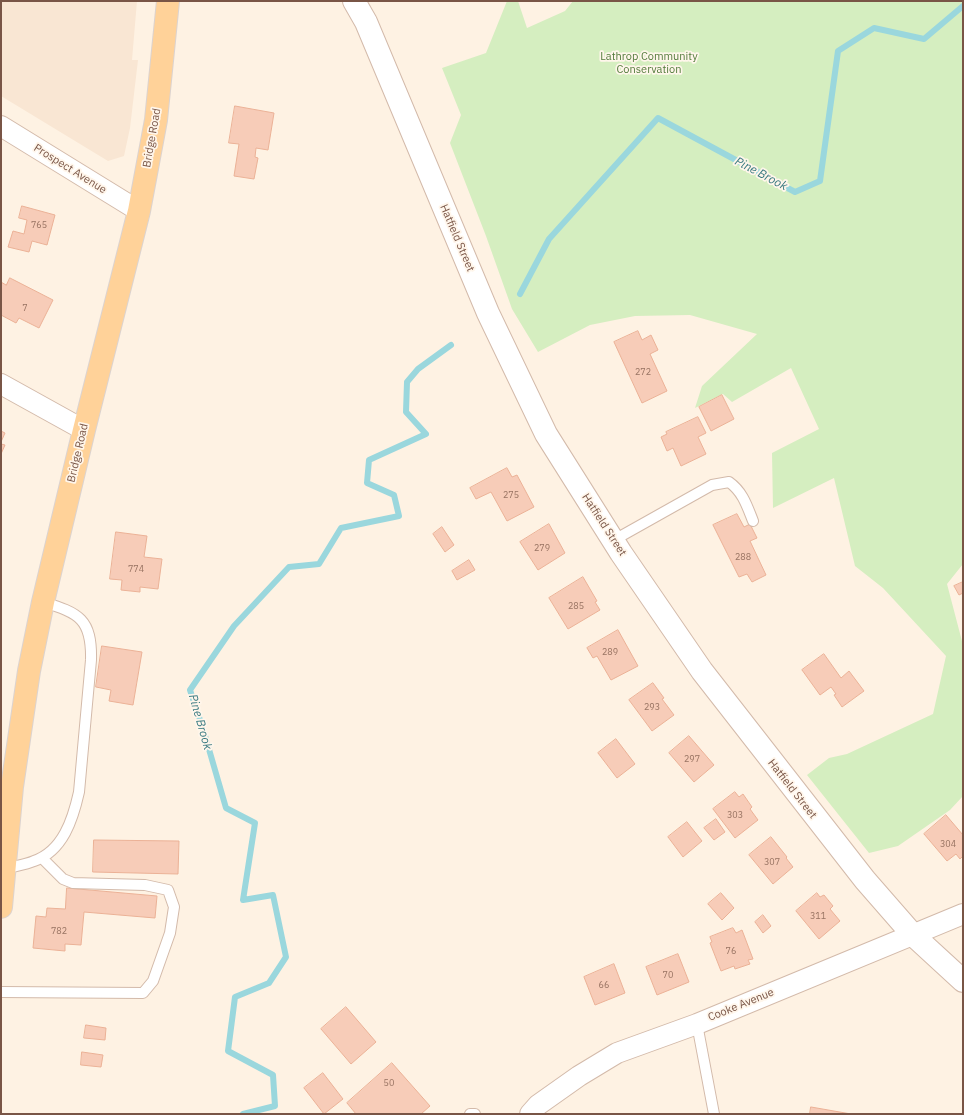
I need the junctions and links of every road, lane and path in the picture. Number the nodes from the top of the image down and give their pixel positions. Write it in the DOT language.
graph roads {
  1 [pos="168,1"];
  2 [pos="354,1"];
  3 [pos="1,126"];
  4 [pos="139,211"];
  5 [pos="1,384"];
  6 [pos="84,430"];
  7 [pos="753,521"];
  8 [pos="614,540"];
  9 [pos="43,602"];
  10 [pos="42,858"];
  11 [pos="4,869"];
  12 [pos="1,908"];
  13 [pos="963,914"];
  14 [pos="913,935"];
  15 [pos="963,981"];
  16 [pos="1,992"];
  17 [pos="697,1024"];
  18 [pos="470,1114"];
  19 [pos="475,1114"];
  20 [pos="530,1114"];
  21 [pos="714,1114"];
  1 -- 4 [label="main road, Bridge Road"];
  2 -- 8 [label="street, Hatfield Street"];
  3 -- 4 [label="street, Prospect Avenue"];
  4 -- 6 [label="main road, Bridge Road"];
  5 -- 6 [label="street"];
  6 -- 9 [label="main road, Bridge Road"];
  7 -- 8 [label="lane"];
  8 -- 14 [label="street, Hatfield Street"];
  9 -- 10 [label="lane"];
  9 -- 11 [label="main road, Bridge Road"];
  10 -- 11 [label="lane"];
  10 -- 16 [label="lane"];
  11 -- 12 [label="main road, Bridge Road"];
  13 -- 14 [label="street, Cooke Avenue"];
  14 -- 15 [label="street, Hatfield Street"];
  14 -- 17 [label="street, Cooke Avenue"];
  17 -- 20 [label="street, Cooke Avenue"];
  17 -- 21 [label="lane"];
  18 -- 19 [label="lane"];
}
